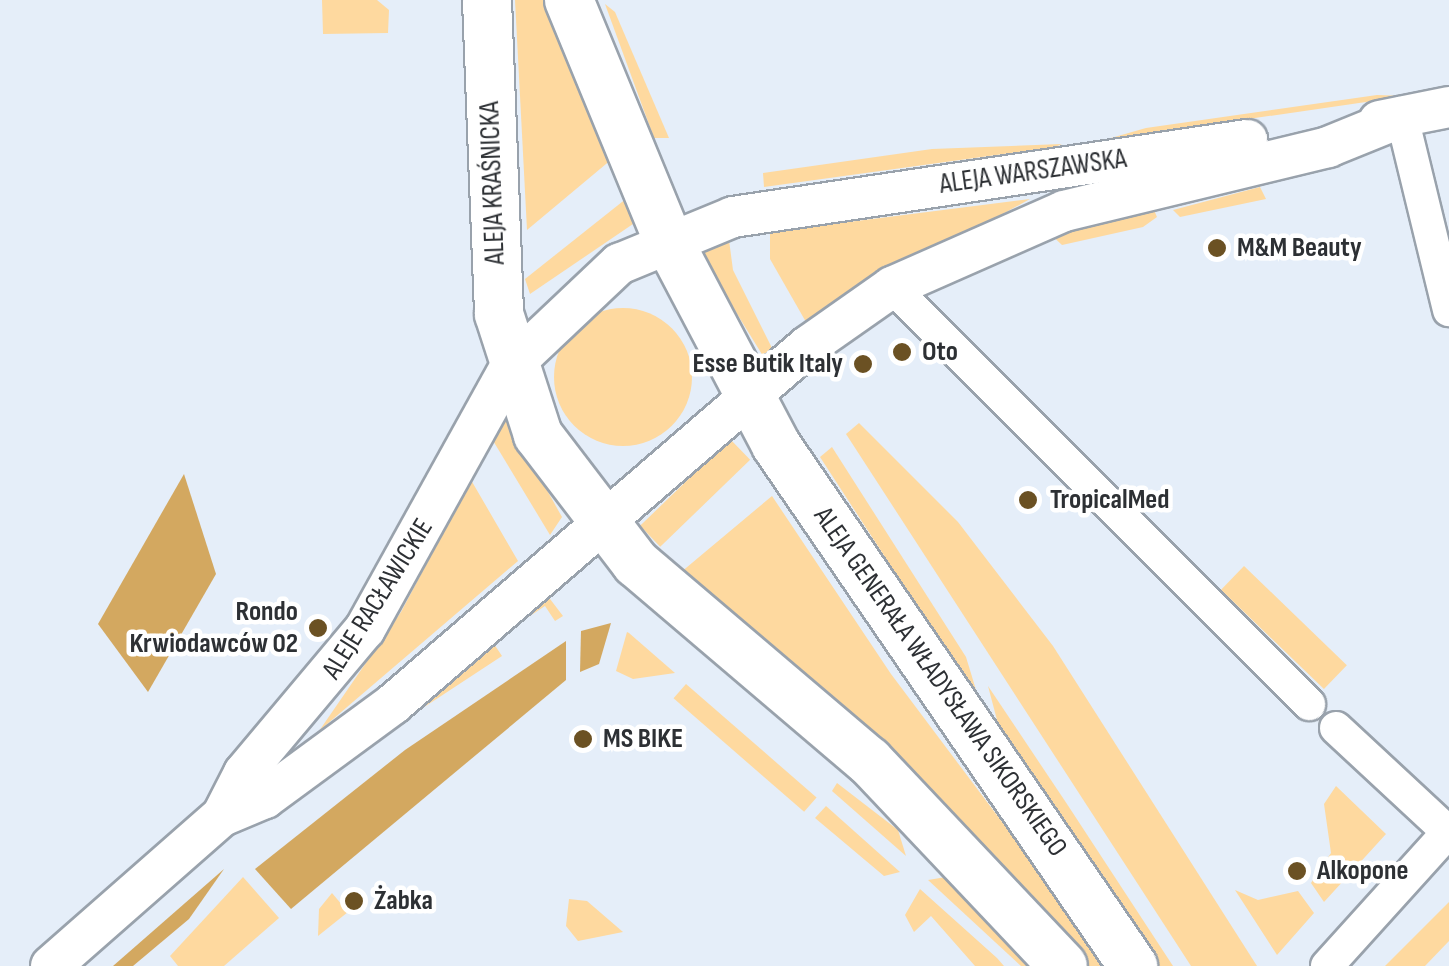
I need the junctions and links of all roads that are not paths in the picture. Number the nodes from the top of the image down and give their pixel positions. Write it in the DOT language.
graph roads {
  1 [pos="487,0"];
  2 [pos="569,0"];
  3 [pos="1449,107"];
  4 [pos="1402,118"];
  5 [pos="668,238"];
  6 [pos="892,287"];
  7 [pos="1449,310"];
  8 [pos="511,366"];
  9 [pos="748,398"];
  10 [pos="605,525"];
  11 [pos="1309,704"];
  12 [pos="1336,728"];
  13 [pos="222,816"];
  14 [pos="1448,833"];
  15 [pos="51,966"];
  16 [pos="1063,966"];
  17 [pos="1133,966"];
  18 [pos="1327,966"];
  1 -- 8 [label="main road, ALEJA KRAŚNICKA"];
  2 -- 5 [label="main road"];
  3 -- 4 [label="street, ALEJA WARSZAWSKA"];
  4 -- 5 [label="street, ALEJA WARSZAWSKA"];
  4 -- 6 [label="street, ALEJA WARSZAWSKA"];
  4 -- 7 [label="street"];
  5 -- 8 [label="street, ALEJA WARSZAWSKA"];
  5 -- 9 [label="main road, ALEJA GENERAŁA WŁADYSŁAWA SIKORSKIEGO"];
  6 -- 9 [label="street, ALEJA WARSZAWSKA"];
  6 -- 11 [label="street"];
  8 -- 10 [label="main road, ALEJA KRAŚNICKA"];
  8 -- 13 [label="street, ALEJE RACŁAWICKIE"];
  9 -- 10 [label="street, ALEJA WARSZAWSKA"];
  9 -- 17 [label="main road, ALEJA GENERAŁA WŁADYSŁAWA SIKORSKIEGO"];
  10 -- 13 [label="street, ALEJE RACŁAWICKIE"];
  10 -- 16 [label="main road"];
  12 -- 14 [label="street"];
  13 -- 15 [label="street, ALEJE RACŁAWICKIE"];
  14 -- 18 [label="street"];
}
